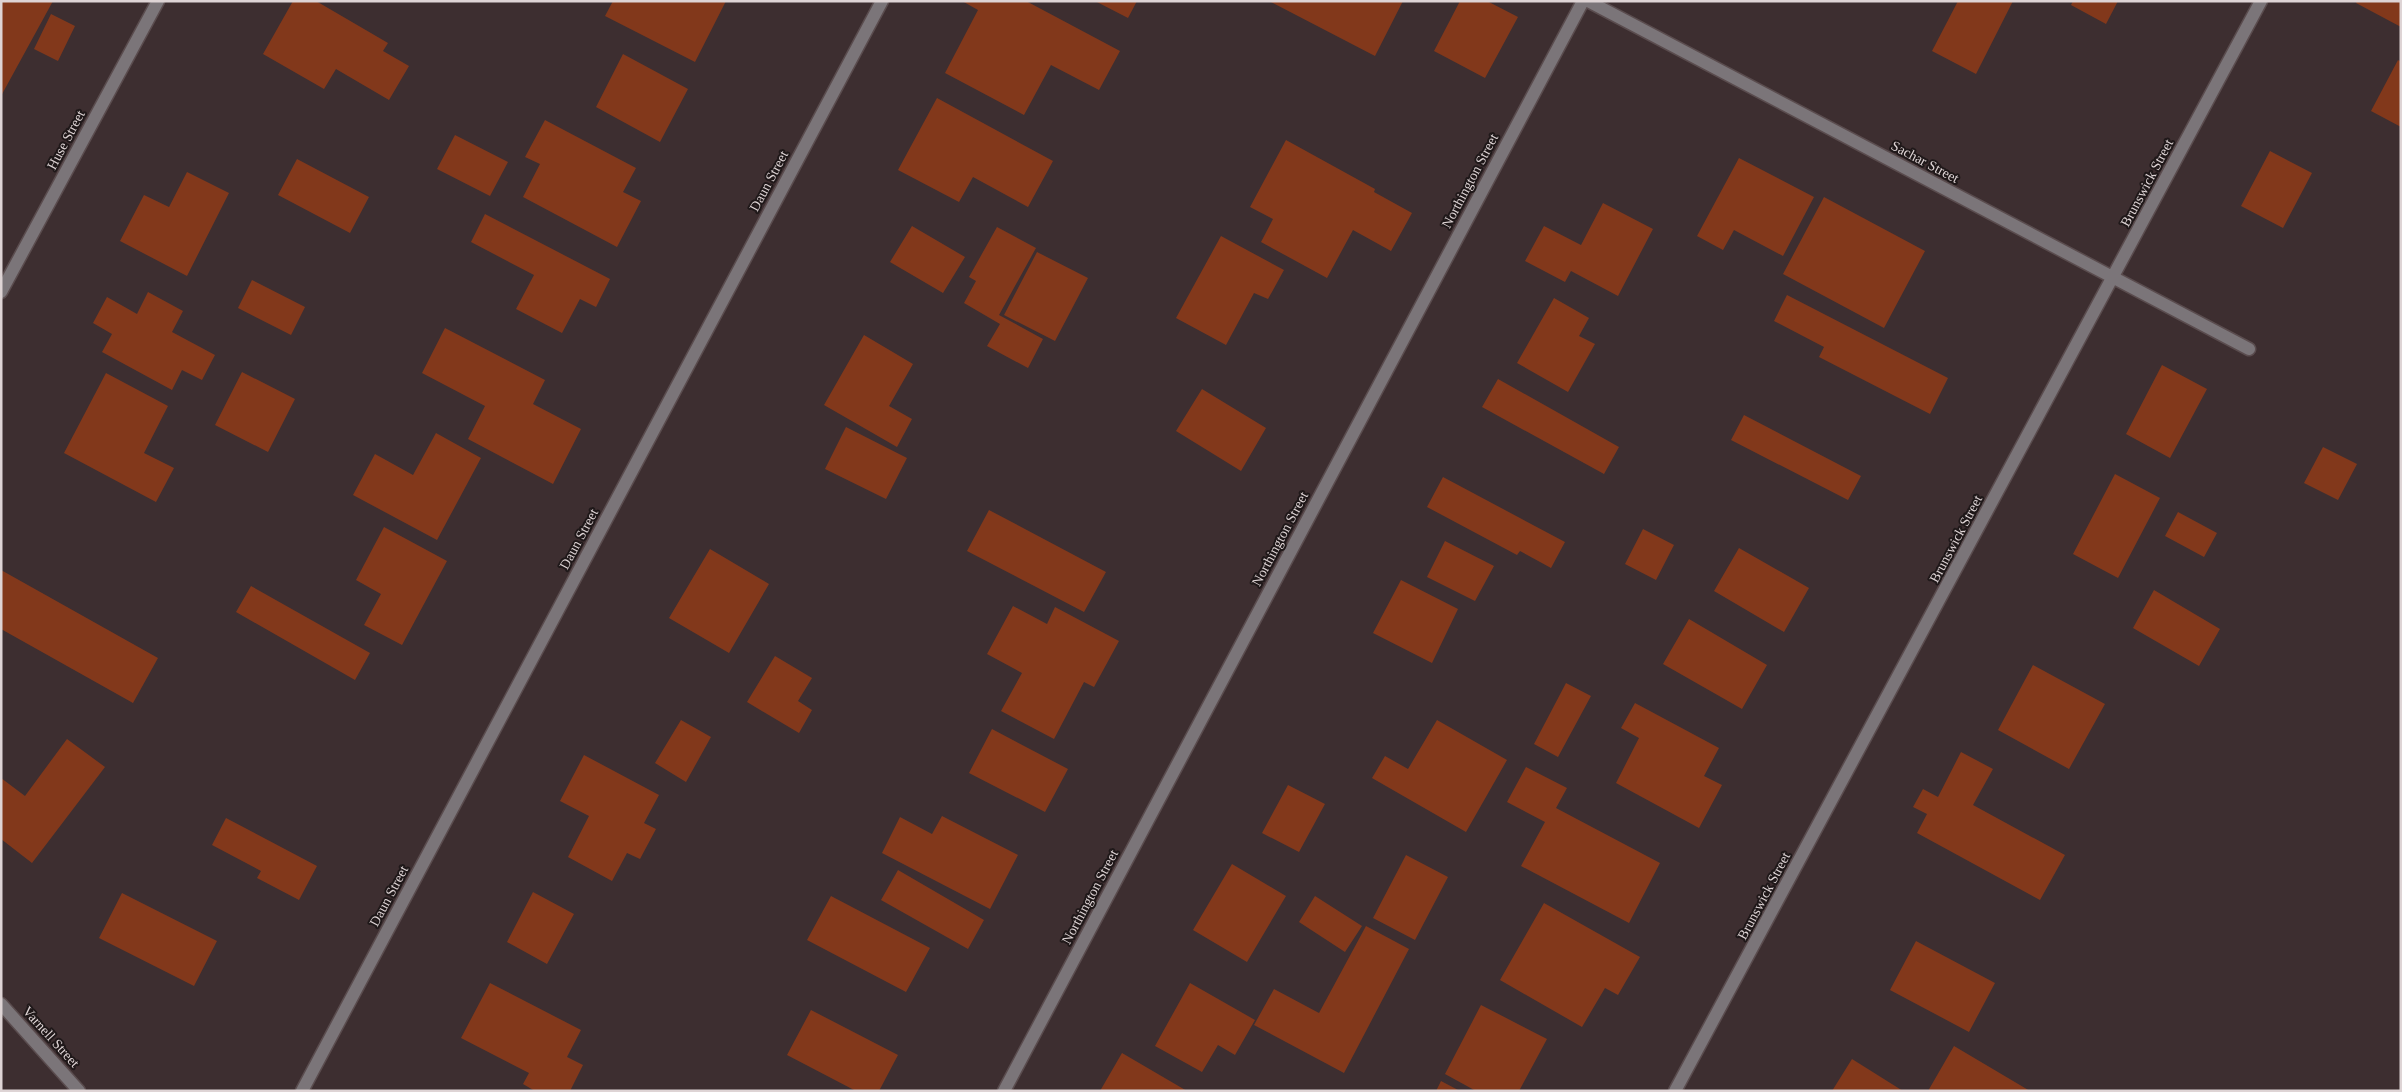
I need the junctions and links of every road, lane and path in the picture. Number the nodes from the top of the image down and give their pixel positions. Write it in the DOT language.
graph roads {
  1 [pos="158,1"];
  2 [pos="882,1"];
  3 [pos="1583,1"];
  4 [pos="1588,1"];
  5 [pos="2261,1"];
  6 [pos="2114,278"];
  7 [pos="1,292"];
  8 [pos="2249,349"];
  9 [pos="1,1004"];
  10 [pos="79,1091"];
  11 [pos="302,1091"];
  12 [pos="1004,1091"];
  13 [pos="1676,1091"];
  1 -- 7 [label="street, Huse Street"];
  2 -- 11 [label="street, Daun Street"];
  3 -- 12 [label="street, Northington Street"];
  4 -- 6 [label="street, Sachar Street"];
  5 -- 6 [label="street, Brunswick Street"];
  6 -- 8 [label="street, Sachar Street"];
  6 -- 13 [label="street, Brunswick Street"];
  9 -- 10 [label="street, Varnell Street"];
}
